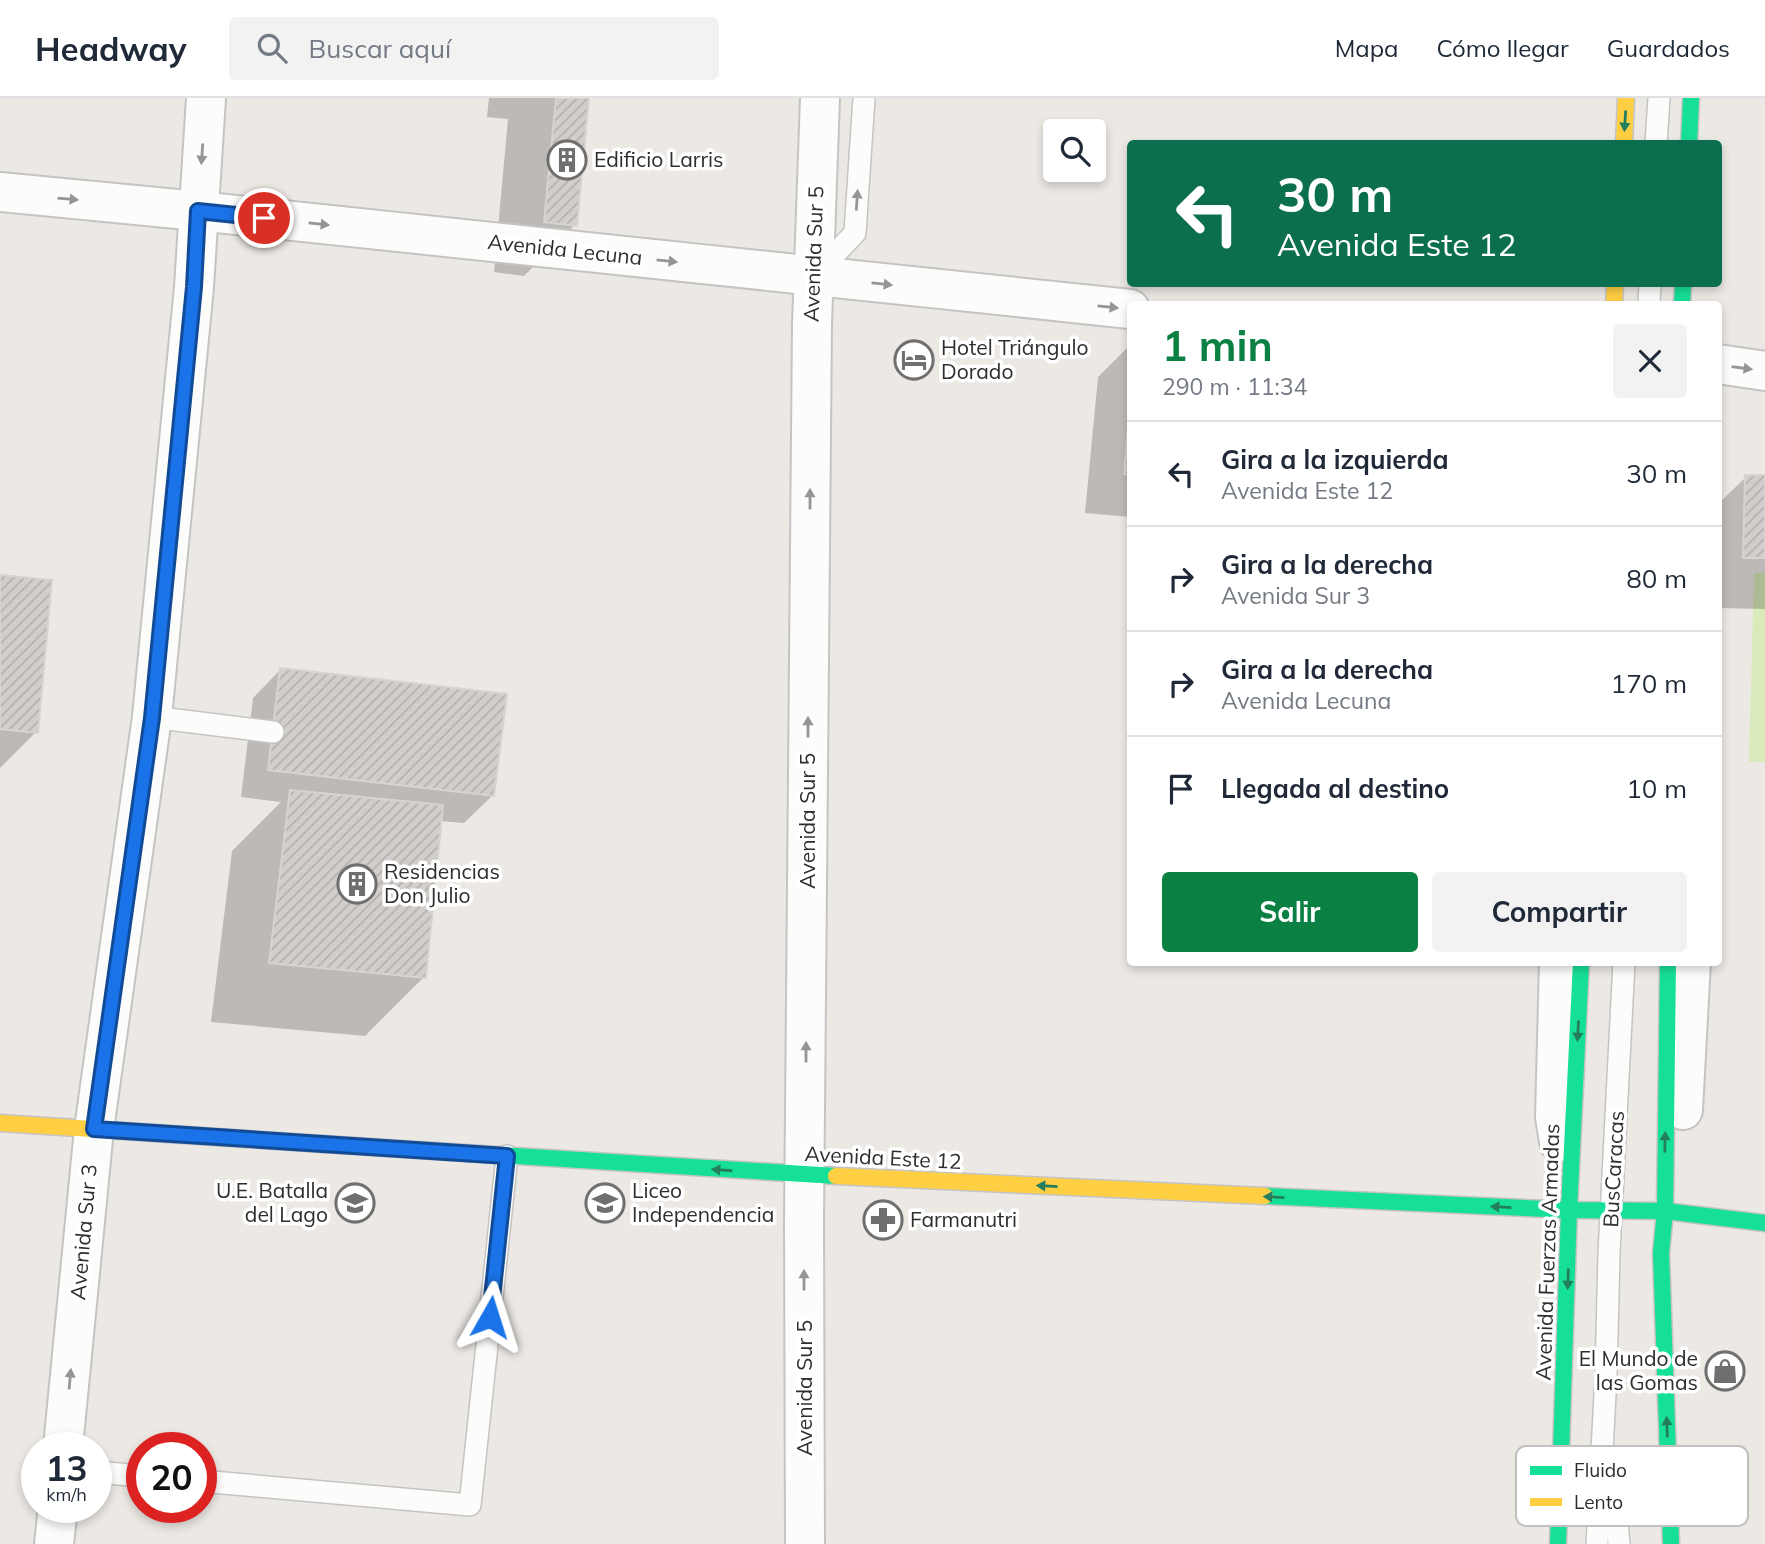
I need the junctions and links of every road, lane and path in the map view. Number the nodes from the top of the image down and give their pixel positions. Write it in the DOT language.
graph roads {
  1 [pos="206,98"];
  2 [pos="820,98"];
  3 [pos="864,98"];
  4 [pos="1626,98"];
  5 [pos="1659,98"];
  6 [pos="1690,98"];
  7 [pos="1624,140"];
  8 [pos="1656,140"];
  9 [pos="1689,140"];
  10 [pos="0,192"];
  11 [pos="198,211"];
  12 [pos="814,277"];
  13 [pos="1127,309"];
  14 [pos="1722,365"];
  15 [pos="1765,371"];
  16 [pos="152,718"];
  17 [pos="272,732"];
  18 [pos="1559,966"];
  19 [pos="1581,966"];
  20 [pos="1624,966"];
  21 [pos="1668,966"];
  22 [pos="1691,966"];
  23 [pos="0,1123"];
  24 [pos="94,1129"];
  25 [pos="507,1156"];
  26 [pos="805,1175"];
  27 [pos="1569,1210"];
  28 [pos="1612,1211"];
  29 [pos="1665,1211"];
  30 [pos="1765,1223"];
  31 [pos="1606,1376"];
  32 [pos="64,1432"];
  33 [pos="1561,1446"];
  34 [pos="1602,1446"];
  35 [pos="1611,1446"];
  36 [pos="1668,1446"];
  37 [pos="217,1482"];
  38 [pos="56,1523"];
  39 [pos="1559,1526"];
  40 [pos="1598,1526"];
  41 [pos="1618,1526"];
  42 [pos="1670,1526"];
  43 [pos="54,1544"];
  44 [pos="805,1544"];
  45 [pos="1558,1544"];
  46 [pos="1597,1544"];
  47 [pos="1619,1544"];
  48 [pos="1671,1544"];
  1 -- 11 [label="street, Avenida Sur 3, one-way"];
  2 -- 12 [label="street, Avenida Sur 5"];
  12 -- 3 [label="lane, one-way"];
  4 -- 7 [label="street, one-way"];
  5 -- 8 [label="lane"];
  6 -- 9 [label="street"];
  10 -- 11 [label="street, Avenida Lecuna, one-way"];
  11 -- 12 [label="street, Avenida Lecuna, one-way"];
  11 -- 16 [label="street, Avenida Sur 3"];
  12 -- 13 [label="street, Avenida Lecuna, one-way"];
  26 -- 12 [label="street, Avenida Sur 5, one-way"];
  14 -- 15 [label="street, one-way"];
  16 -- 17 [label="lane"];
  16 -- 24 [label="street, Avenida Sur 3"];
  18 -- 27 [label="street"];
  19 -- 27 [label="street, Avenida Fuerzas Armadas, one-way"];
  20 -- 28 [label="lane, BusCaracas"];
  29 -- 21 [label="street, one-way"];
  22 -- 29 [label="street"];
  23 -- 24 [label="street, Avenida Este 12"];
  24 -- 25 [label="street, Avenida Este 12"];
  32 -- 24 [label="street, Avenida Sur 3, one-way"];
  26 -- 25 [label="street, Avenida Este 12, one-way"];
  25 -- 37 [label="lane"];
  27 -- 26 [label="street, Avenida Este 12, one-way"];
  44 -- 26 [label="street, Avenida Sur 5, one-way"];
  27 -- 28 [label="street, Avenida Este 12"];
  27 -- 33 [label="street, Avenida Fuerzas Armadas, one-way"];
  28 -- 29 [label="street, Avenida Este 12"];
  28 -- 31 [label="lane, BusCaracas"];
  29 -- 30 [label="street, Avenida Este 12"];
  36 -- 29 [label="street, one-way"];
  31 -- 34 [label="lane, BusCaracas"];
  31 -- 35 [label="lane, BusCaracas"];
  38 -- 43 [label="street"];
  39 -- 45 [label="street, Avenida Fuerzas Armadas, one-way"];
  40 -- 46 [label="lane, BusCaracas"];
  41 -- 47 [label="lane, BusCaracas"];
  48 -- 42 [label="street, one-way"];
}
